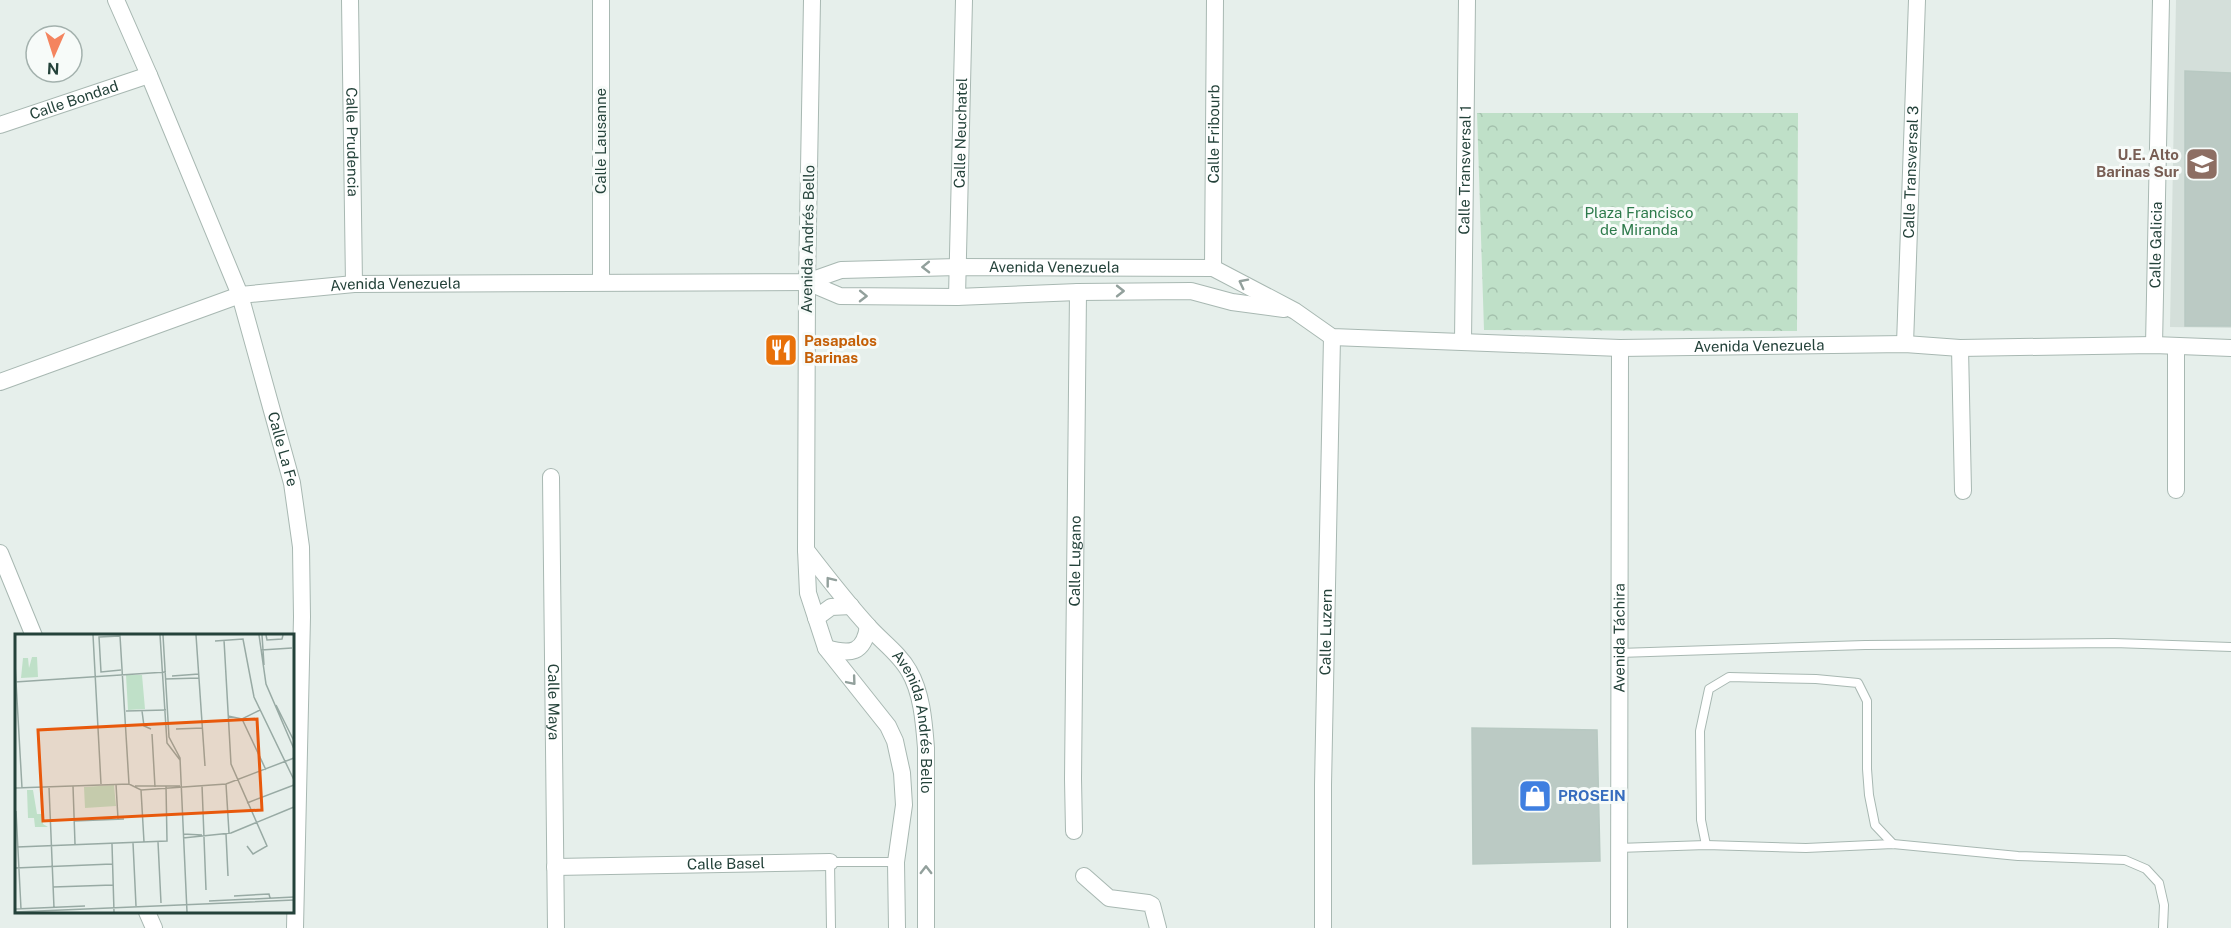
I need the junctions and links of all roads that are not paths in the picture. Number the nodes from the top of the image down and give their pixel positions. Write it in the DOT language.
graph roads {
  1 [pos="116,0"];
  2 [pos="350,0"];
  3 [pos="602,0"];
  4 [pos="812,0"];
  5 [pos="964,0"];
  6 [pos="1215,0"];
  7 [pos="1467,0"];
  8 [pos="1917,0"];
  9 [pos="2161,0"];
  10 [pos="149,75"];
  11 [pos="0,125"];
  12 [pos="958,267"];
  13 [pos="1214,268"];
  14 [pos="601,282"];
  15 [pos="807,282"];
  16 [pos="354,284"];
  17 [pos="1078,292"];
  18 [pos="240,295"];
  19 [pos="957,297"];
  20 [pos="1294,311"];
  21 [pos="1332,337"];
  22 [pos="1463,341"];
  23 [pos="1905,344"];
  24 [pos="2154,345"];
  25 [pos="2176,346"];
  26 [pos="1620,348"];
  27 [pos="1960,348"];
  28 [pos="2231,348"];
  29 [pos="0,382"];
  30 [pos="551,477"];
  31 [pos="2176,490"];
  32 [pos="1963,491"];
  33 [pos="806,550"];
  34 [pos="0,553"];
  35 [pos="851,606"];
  36 [pos="816,618"];
  37 [pos="868,626"];
  38 [pos="33,634"];
  39 [pos="2231,647"];
  40 [pos="826,648"];
  41 [pos="1619,653"];
  42 [pos="1074,831"];
  43 [pos="1893,844"];
  44 [pos="1706,845"];
  45 [pos="1618,848"];
  46 [pos="830,862"];
  47 [pos="896,862"];
  48 [pos="555,867"];
  49 [pos="1084,876"];
  50 [pos="147,913"];
  51 [pos="154,928"];
  52 [pos="295,928"];
  53 [pos="556,928"];
  54 [pos="831,928"];
  55 [pos="897,928"];
  56 [pos="926,928"];
  57 [pos="1158,928"];
  58 [pos="1323,928"];
  59 [pos="1618,928"];
  60 [pos="2163,928"];
  1 -- 10 [label="street, Calle La Fe"];
  2 -- 16 [label="street, Calle Prudencia"];
  3 -- 14 [label="street, Calle Lausanne"];
  4 -- 15 [label="street, Avenida Andrés Bello"];
  5 -- 12 [label="street, Calle Neuchatel"];
  6 -- 13 [label="street, Calle Fribourb"];
  7 -- 22 [label="street, Calle Transversal 1"];
  8 -- 23 [label="street, Calle Transversal 3"];
  9 -- 24 [label="street, Calle Galicia"];
  10 -- 11 [label="street, Calle Bondad"];
  10 -- 18 [label="street, Calle La Fe"];
  12 -- 13 [label="street, Avenida Venezuela"];
  12 -- 15 [label="street, Avenida Venezuela, one-way"];
  12 -- 19 [label="street, Calle Neuchatel"];
  20 -- 13 [label="street, Avenida Venezuela, one-way"];
  14 -- 15 [label="street, Avenida Venezuela"];
  14 -- 16 [label="street, Avenida Venezuela"];
  15 -- 19 [label="street, Avenida Venezuela, one-way"];
  15 -- 33 [label="street, Avenida Andrés Bello"];
  16 -- 18 [label="street, Avenida Venezuela"];
  17 -- 19 [label="street, Avenida Venezuela"];
  17 -- 20 [label="street, Avenida Venezuela, one-way"];
  17 -- 42 [label="street, Calle Lugano"];
  18 -- 29 [label="street, Avenida Venezuela"];
  18 -- 52 [label="street, Calle La Fe"];
  20 -- 21 [label="street, Avenida Venezuela"];
  21 -- 22 [label="street, Avenida Venezuela"];
  21 -- 58 [label="street, Calle Luzern"];
  22 -- 26 [label="street, Avenida Venezuela"];
  23 -- 26 [label="street, Avenida Venezuela"];
  23 -- 27 [label="street, Avenida Venezuela"];
  24 -- 25 [label="street, Avenida Venezuela"];
  24 -- 27 [label="street, Avenida Venezuela"];
  25 -- 28 [label="street, Avenida Venezuela"];
  25 -- 31 [label="street"];
  26 -- 41 [label="street, Avenida Táchira"];
  27 -- 32 [label="street"];
  30 -- 48 [label="street, Calle Maya"];
  35 -- 33 [label="street, Avenida Andrés Bello, one-way"];
  33 -- 36 [label="street, Avenida Andrés Bello"];
  34 -- 38 [label="street"];
  35 -- 36 [label="street"];
  35 -- 37 [label="street, Avenida Andrés Bello"];
  36 -- 40 [label="street, Avenida Andrés Bello"];
  37 -- 40 [label="street"];
  56 -- 37 [label="street, Avenida Andrés Bello, one-way"];
  39 -- 41 [label="lane"];
  40 -- 47 [label="street, Avenida Andrés Bello, one-way"];
  41 -- 45 [label="street, Avenida Táchira"];
  43 -- 44 [label="lane"];
  43 -- 44 [label="lane"];
  43 -- 60 [label="lane"];
  44 -- 45 [label="lane"];
  45 -- 59 [label="street, Avenida Táchira"];
  46 -- 47 [label="lane, Calle Basel"];
  46 -- 48 [label="street, Calle Basel"];
  46 -- 54 [label="lane"];
  47 -- 55 [label="street, Avenida Andrés Bello"];
  48 -- 53 [label="street, Calle Maya"];
  49 -- 57 [label="street"];
  50 -- 51 [label="street"];
}
